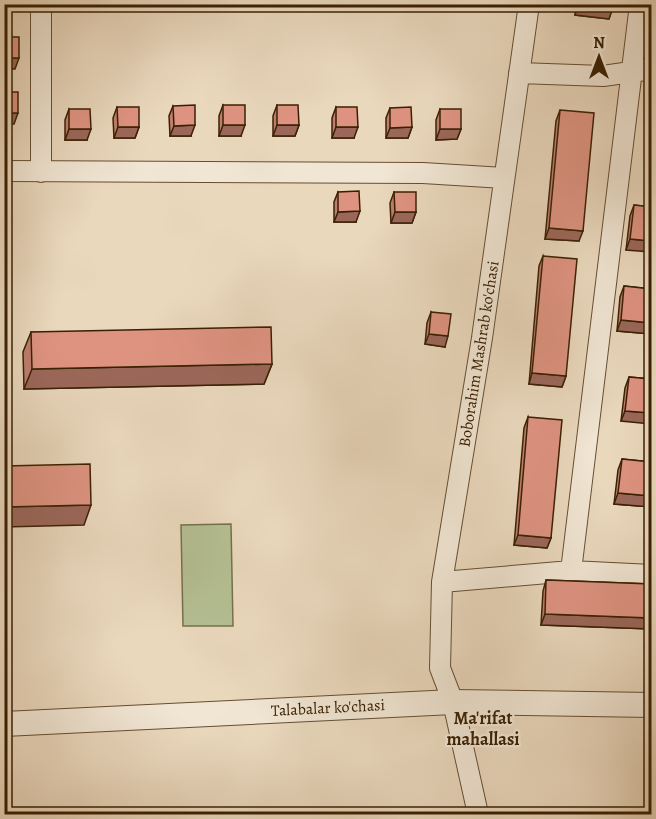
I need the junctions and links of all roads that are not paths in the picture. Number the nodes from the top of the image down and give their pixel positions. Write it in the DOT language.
graph roads {
  1 [pos="41,4"];
  2 [pos="529,4"];
  3 [pos="640,4"];
  4 [pos="642,70"];
  5 [pos="519,73"];
  6 [pos="4,171"];
  7 [pos="41,172"];
  8 [pos="504,178"];
  9 [pos="571,571"];
  10 [pos="651,575"];
  11 [pos="442,582"];
  12 [pos="453,702"];
  13 [pos="651,705"];
  14 [pos="4,724"];
  15 [pos="478,814"];
  1 -- 7 [label="street"];
  2 -- 5 [label="street, Boborahim Mashrab ko'chasi"];
  3 -- 4 [label="street"];
  4 -- 5 [label="street"];
  4 -- 9 [label="street"];
  5 -- 8 [label="street, Boborahim Mashrab ko'chasi"];
  6 -- 7 [label="street"];
  7 -- 8 [label="street"];
  8 -- 11 [label="street, Boborahim Mashrab ko'chasi"];
  9 -- 10 [label="street"];
  9 -- 11 [label="street"];
  11 -- 12 [label="street, Boborahim Mashrab ko'chasi"];
  12 -- 13 [label="street, Talabalar ko'chasi"];
  12 -- 14 [label="street, Talabalar ko'chasi"];
  12 -- 15 [label="street, Boborahim Mashrab ko'chasi"];
}
